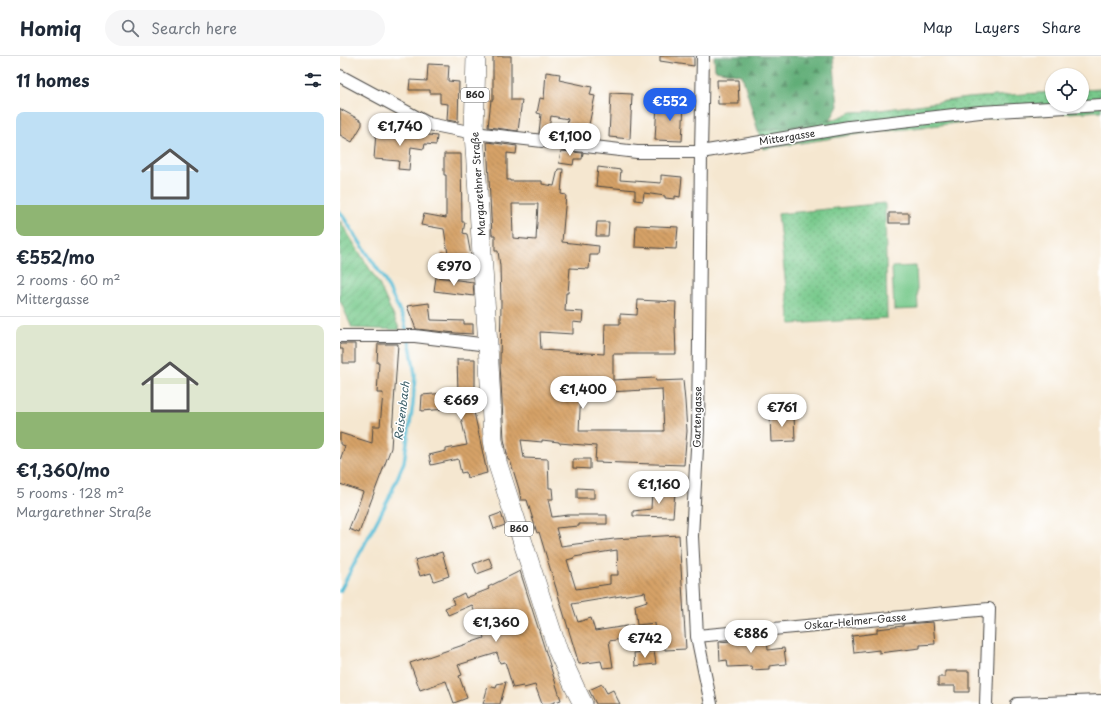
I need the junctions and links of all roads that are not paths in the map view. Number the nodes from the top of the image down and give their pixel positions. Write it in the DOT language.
graph roads {
  1 [pos="476,56"];
  2 [pos="703,56"];
  3 [pos="340,76"];
  4 [pos="1101,105"];
  5 [pos="474,133"];
  6 [pos="701,152"];
  7 [pos="340,336"];
  8 [pos="488,345"];
  9 [pos="697,636"];
  10 [pos="1101,701"];
  11 [pos="583,704"];
  12 [pos="711,704"];
  13 [pos="986,704"];
  14 [pos="1017,704"];
  1 -- 5 [label="main road, Margarethner Straße / B60"];
  2 -- 6 [label="street, Gartengasse"];
  3 -- 5 [label="street, Mittergasse"];
  4 -- 6 [label="street, Mittergasse"];
  5 -- 6 [label="street, Mittergasse"];
  5 -- 8 [label="main road, Margarethner Straße / B60"];
  6 -- 9 [label="street, Gartengasse"];
  7 -- 8 [label="street"];
  8 -- 11 [label="main road, Margarethner Straße / B60"];
  9 -- 12 [label="street, Gartengasse"];
  9 -- 13 [label="street, Oskar-Helmer-Gasse"];
  10 -- 14 [label="street"];
}
